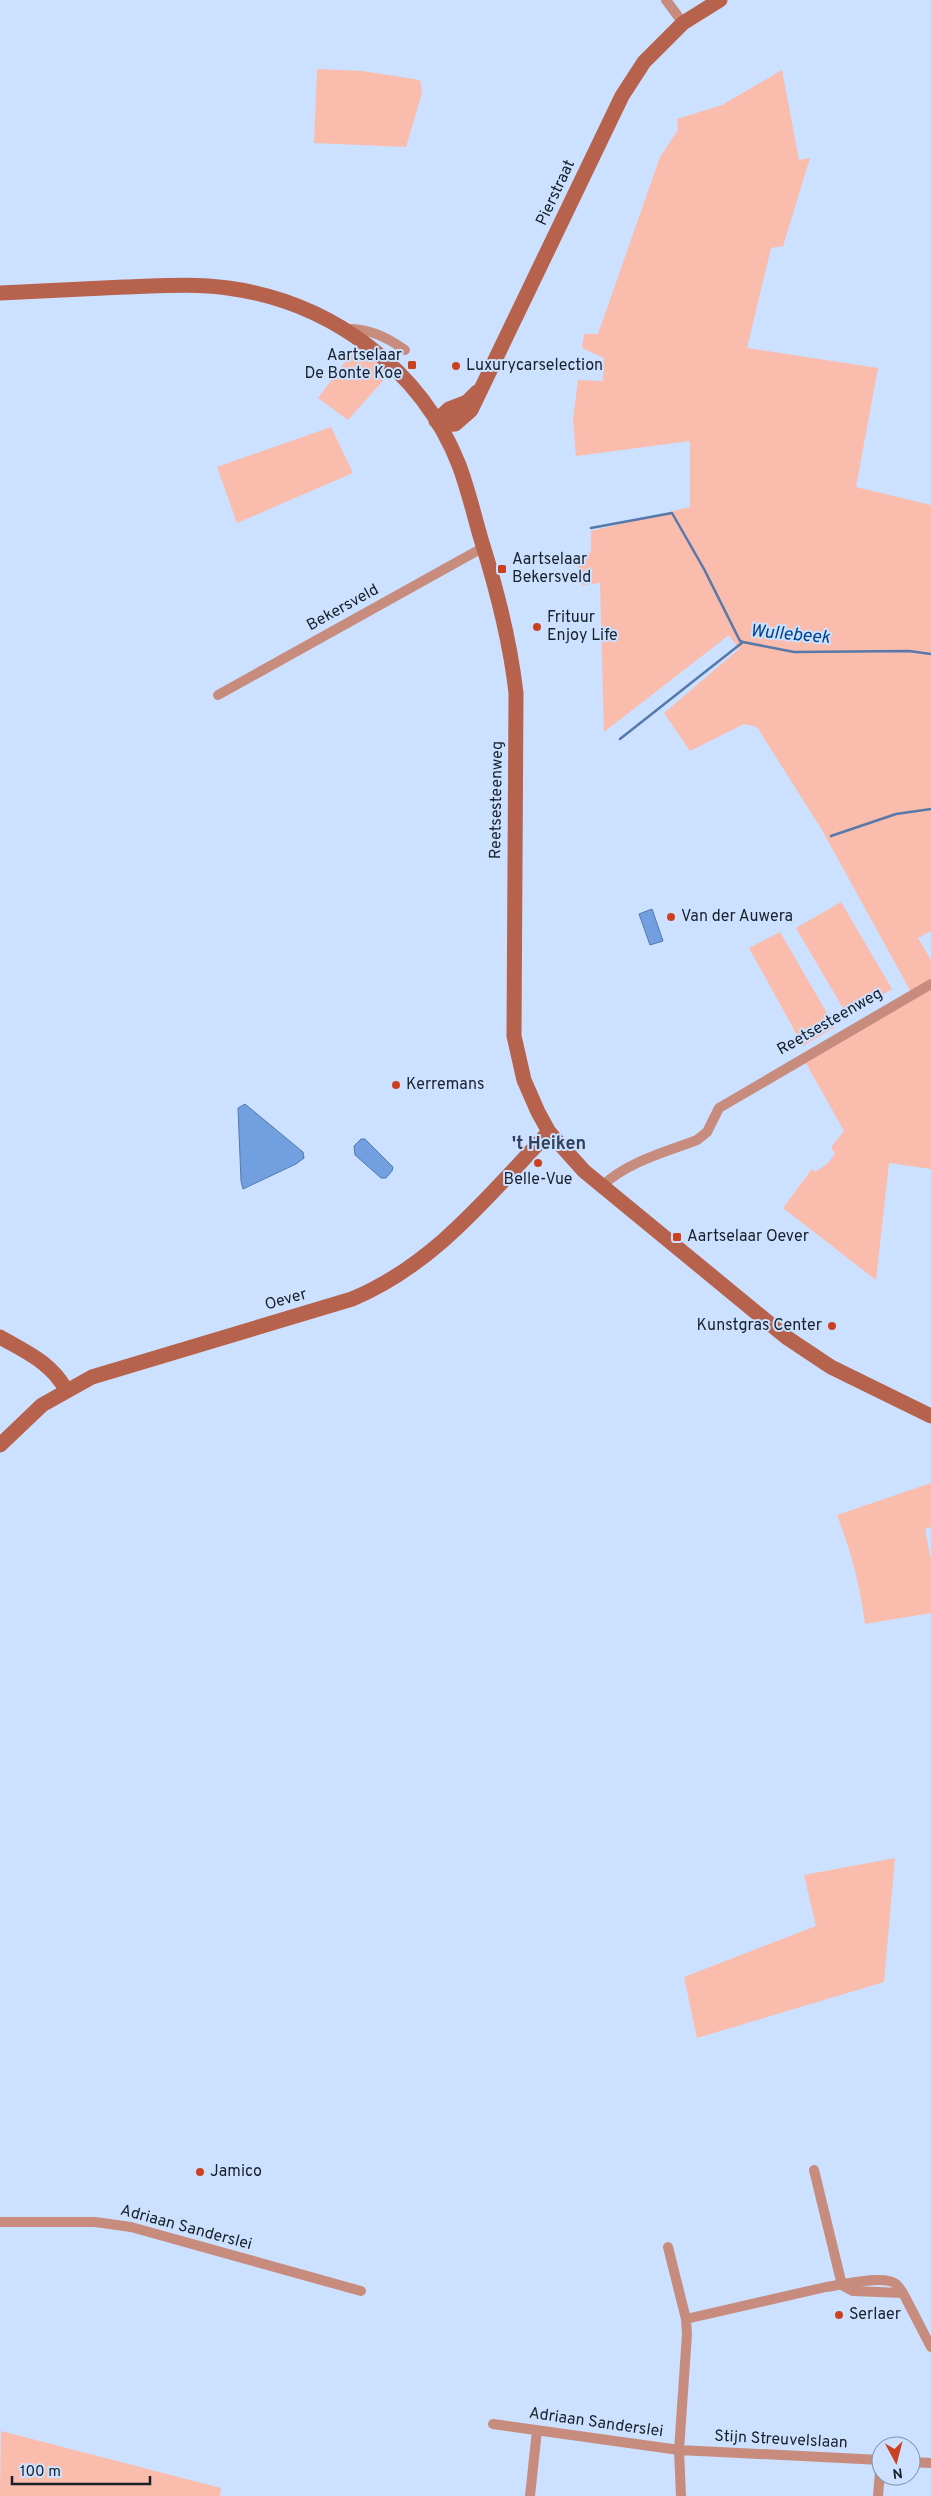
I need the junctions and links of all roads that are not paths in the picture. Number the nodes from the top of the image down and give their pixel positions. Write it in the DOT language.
graph roads {
  1 [pos="666,0"];
  2 [pos="720,0"];
  3 [pos="683,23"];
  4 [pos="0,293"];
  5 [pos="344,329"];
  6 [pos="404,350"];
  7 [pos="479,390"];
  8 [pos="424,403"];
  9 [pos="449,410"];
  10 [pos="438,423"];
  11 [pos="454,424"];
  12 [pos="451,447"];
  13 [pos="484,547"];
  14 [pos="218,695"];
  15 [pos="931,984"];
  16 [pos="549,1132"];
  17 [pos="602,1186"];
  18 [pos="0,1337"];
  19 [pos="66,1390"];
  20 [pos="931,1416"];
  21 [pos="0,1446"];
  22 [pos="814,2170"];
  23 [pos="0,2222"];
  24 [pos="668,2247"];
  25 [pos="842,2285"];
  26 [pos="361,2291"];
  27 [pos="686,2320"];
  28 [pos="931,2347"];
  29 [pos="493,2424"];
  30 [pos="537,2430"];
  31 [pos="679,2450"];
  32 [pos="871,2460"];
  33 [pos="530,2496"];
  34 [pos="681,2496"];
  1 -- 3 [label="street"];
  2 -- 3 [label="street, Pierstraat"];
  3 -- 7 [label="street, Pierstraat"];
  4 -- 5 [label="street, Reetsesteenweg"];
  5 -- 6 [label="street"];
  5 -- 8 [label="street, Reetsesteenweg"];
  7 -- 9 [label="street, Pierstraat"];
  7 -- 11 [label="street, Pierstraat"];
  8 -- 9 [label="street"];
  8 -- 10 [label="street, Reetsesteenweg"];
  9 -- 10 [label="street, Pierstraat"];
  10 -- 11 [label="street"];
  10 -- 12 [label="street, Reetsesteenweg"];
  11 -- 12 [label="street"];
  12 -- 13 [label="street, Reetsesteenweg"];
  13 -- 14 [label="street, Bekersveld"];
  13 -- 16 [label="street, Reetsesteenweg"];
  15 -- 17 [label="street, Reetsesteenweg"];
  16 -- 17 [label="street, Reetsesteenweg"];
  16 -- 19 [label="street, Oever"];
  17 -- 20 [label="street, Reetsesteenweg"];
  18 -- 19 [label="street"];
  19 -- 21 [label="street, Oever"];
  22 -- 25 [label="street"];
  23 -- 26 [label="street, Adriaan Sanderslei"];
  24 -- 27 [label="street"];
  25 -- 27 [label="street"];
  25 -- 28 [label="street"];
  27 -- 31 [label="street"];
  29 -- 30 [label="street, Adriaan Sanderslei"];
  30 -- 31 [label="street, Adriaan Sanderslei"];
  30 -- 33 [label="street"];
  31 -- 32 [label="street, Stijn Streuvelslaan"];
  31 -- 34 [label="street, Adriaan Sanderslei"];
}
